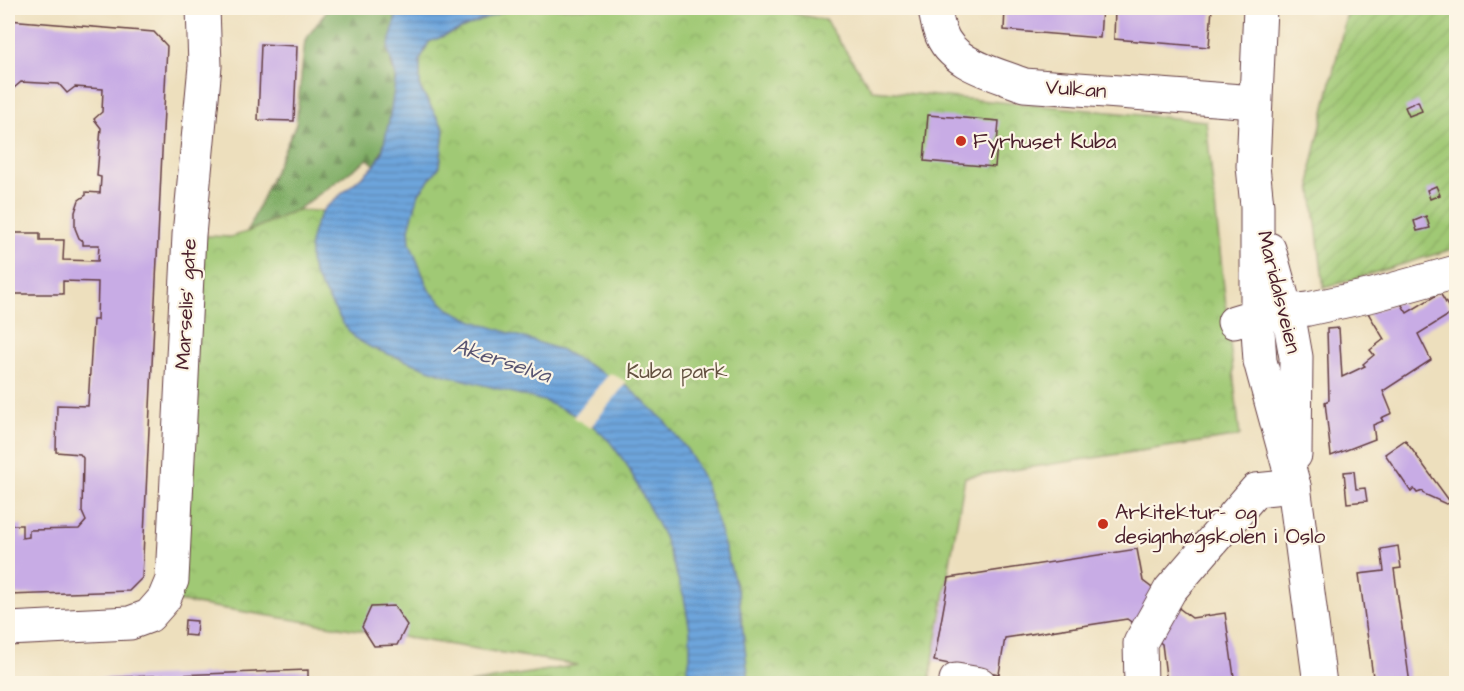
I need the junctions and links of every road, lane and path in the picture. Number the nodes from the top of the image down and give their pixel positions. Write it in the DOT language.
graph roads {
  1 [pos="203,8"];
  2 [pos="935,8"];
  3 [pos="1260,8"];
  4 [pos="1256,102"];
  5 [pos="1456,272"];
  6 [pos="1259,316"];
  7 [pos="1294,486"];
  8 [pos="8,629"];
  9 [pos="1141,684"];
  10 [pos="1320,684"];
  1 -- 8 [label="street, Marselis' gate"];
  2 -- 4 [label="street, Vulkan"];
  3 -- 4 [label="street, Maridalsveien"];
  4 -- 6 [label="street, Maridalsveien"];
  5 -- 6 [label="street"];
  6 -- 7 [label="street, Maridalsveien"];
  7 -- 9 [label="street"];
  7 -- 10 [label="street, Maridalsveien"];
}
